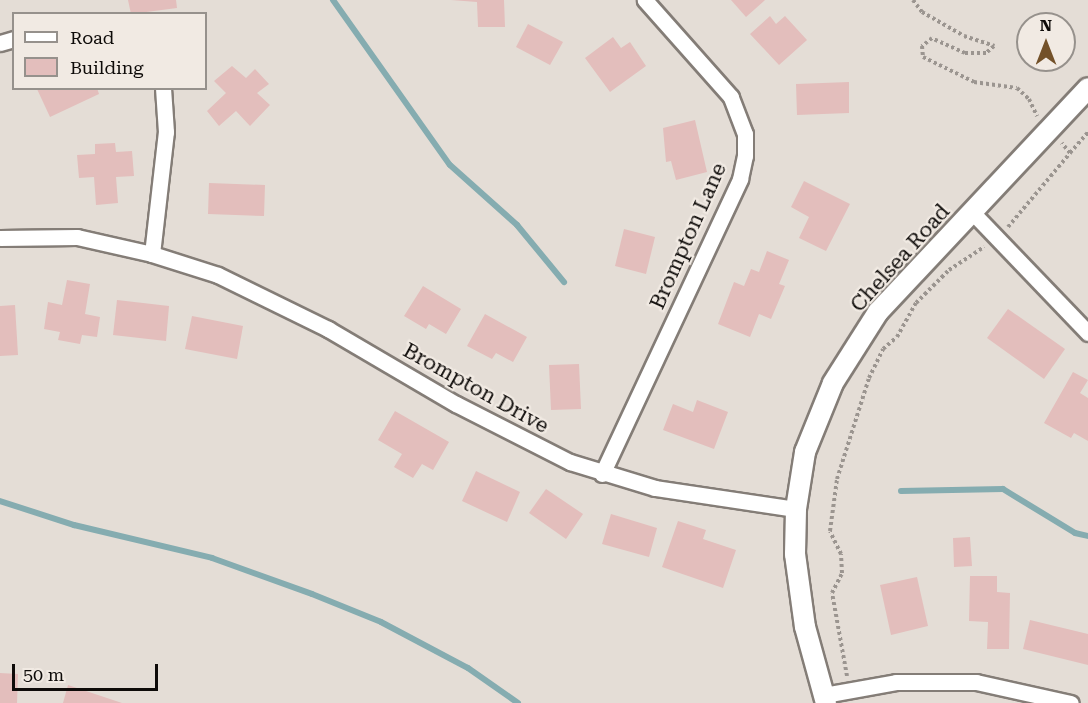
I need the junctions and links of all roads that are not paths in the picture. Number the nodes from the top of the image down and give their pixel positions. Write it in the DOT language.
graph roads {
  1 [pos="645,0"];
  2 [pos="1088,88"];
  3 [pos="163,90"];
  4 [pos="974,214"];
  5 [pos="0,237"];
  6 [pos="152,255"];
  7 [pos="1088,333"];
  8 [pos="602,474"];
  9 [pos="796,509"];
  10 [pos="825,699"];
  11 [pos="1071,703"];
  1 -- 8 [label="street, Brompton Lane"];
  2 -- 4 [label="street, Chelsea Road"];
  3 -- 6 [label="street"];
  4 -- 7 [label="street"];
  4 -- 9 [label="street, Chelsea Road"];
  5 -- 6 [label="street, Brompton Drive"];
  6 -- 8 [label="street, Brompton Drive"];
  8 -- 9 [label="street, Brompton Drive"];
  9 -- 10 [label="street, Chelsea Road"];
  10 -- 11 [label="street"];
}
